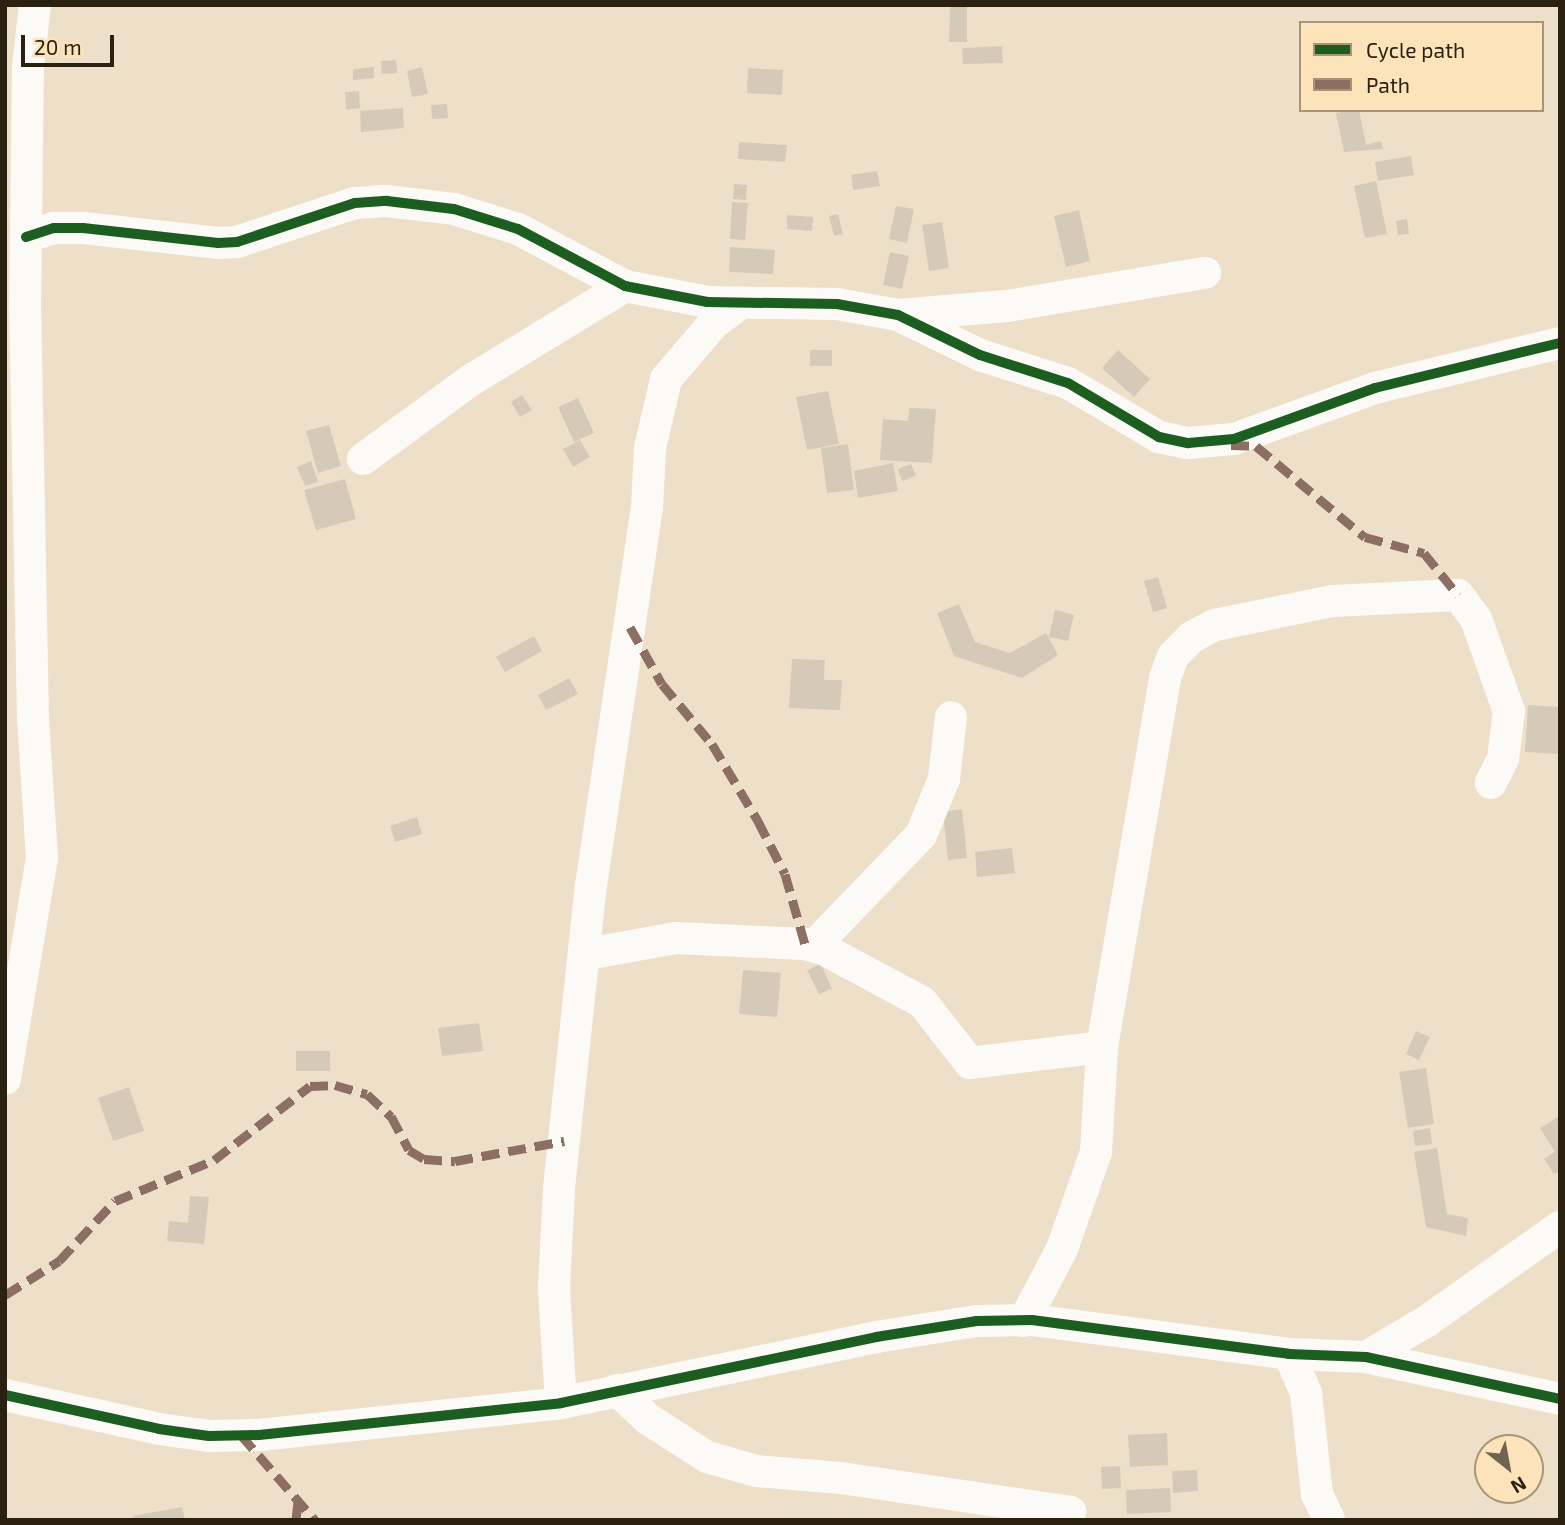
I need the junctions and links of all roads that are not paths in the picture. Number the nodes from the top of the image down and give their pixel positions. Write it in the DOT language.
graph roads {
  1 [pos="35,5"];
  2 [pos="26,237"];
  3 [pos="1205,273"];
  4 [pos="625,286"];
  5 [pos="740,304"];
  6 [pos="898,315"];
  7 [pos="1560,343"];
  8 [pos="363,459"];
  9 [pos="951,717"];
  10 [pos="1491,783"];
  11 [pos="814,946"];
  12 [pos="587,954"];
  13 [pos="1102,1047"];
  14 [pos="5,1079"];
  15 [pos="1560,1227"];
  16 [pos="1024,1321"];
  17 [pos="1289,1354"];
  18 [pos="1366,1357"];
  19 [pos="617,1390"];
  20 [pos="5,1395"];
  21 [pos="1560,1399"];
  22 [pos="561,1403"];
  23 [pos="1318,1511"];
  24 [pos="1071,1512"];
  1 -- 2 [label="street"];
  2 -- 4 [label="street"];
  2 -- 14 [label="street"];
  3 -- 6 [label="street"];
  4 -- 5 [label="street"];
  4 -- 8 [label="street"];
  5 -- 6 [label="street"];
  5 -- 12 [label="street"];
  6 -- 7 [label="street"];
  9 -- 11 [label="street"];
  10 -- 13 [label="street"];
  11 -- 12 [label="street"];
  11 -- 13 [label="street"];
  12 -- 22 [label="street"];
  13 -- 16 [label="street"];
  15 -- 18 [label="street"];
  16 -- 17 [label="street"];
  16 -- 19 [label="street"];
  17 -- 18 [label="street"];
  17 -- 23 [label="street"];
  18 -- 21 [label="street"];
  19 -- 22 [label="street"];
  19 -- 24 [label="street"];
  20 -- 22 [label="street"];
}
